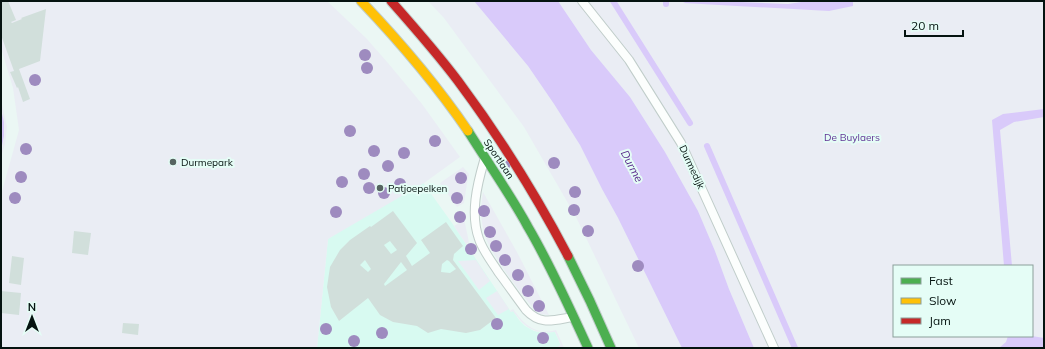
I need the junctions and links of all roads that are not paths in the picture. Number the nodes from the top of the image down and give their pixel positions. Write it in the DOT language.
graph roads {
  1 [pos="361,1"];
  2 [pos="391,1"];
  3 [pos="582,1"];
  4 [pos="485,158"];
  5 [pos="573,316"];
  6 [pos="588,348"];
  7 [pos="611,348"];
  8 [pos="774,348"];
  1 -- 4 [label="main road, Sportlaan"];
  2 -- 7 [label="main road, Sportlaan"];
  3 -- 8 [label="lane, Durmedijk"];
  4 -- 5 [label="main road, Sportlaan"];
  4 -- 5 [label="lane"];
  5 -- 6 [label="main road, Sportlaan"];
}
